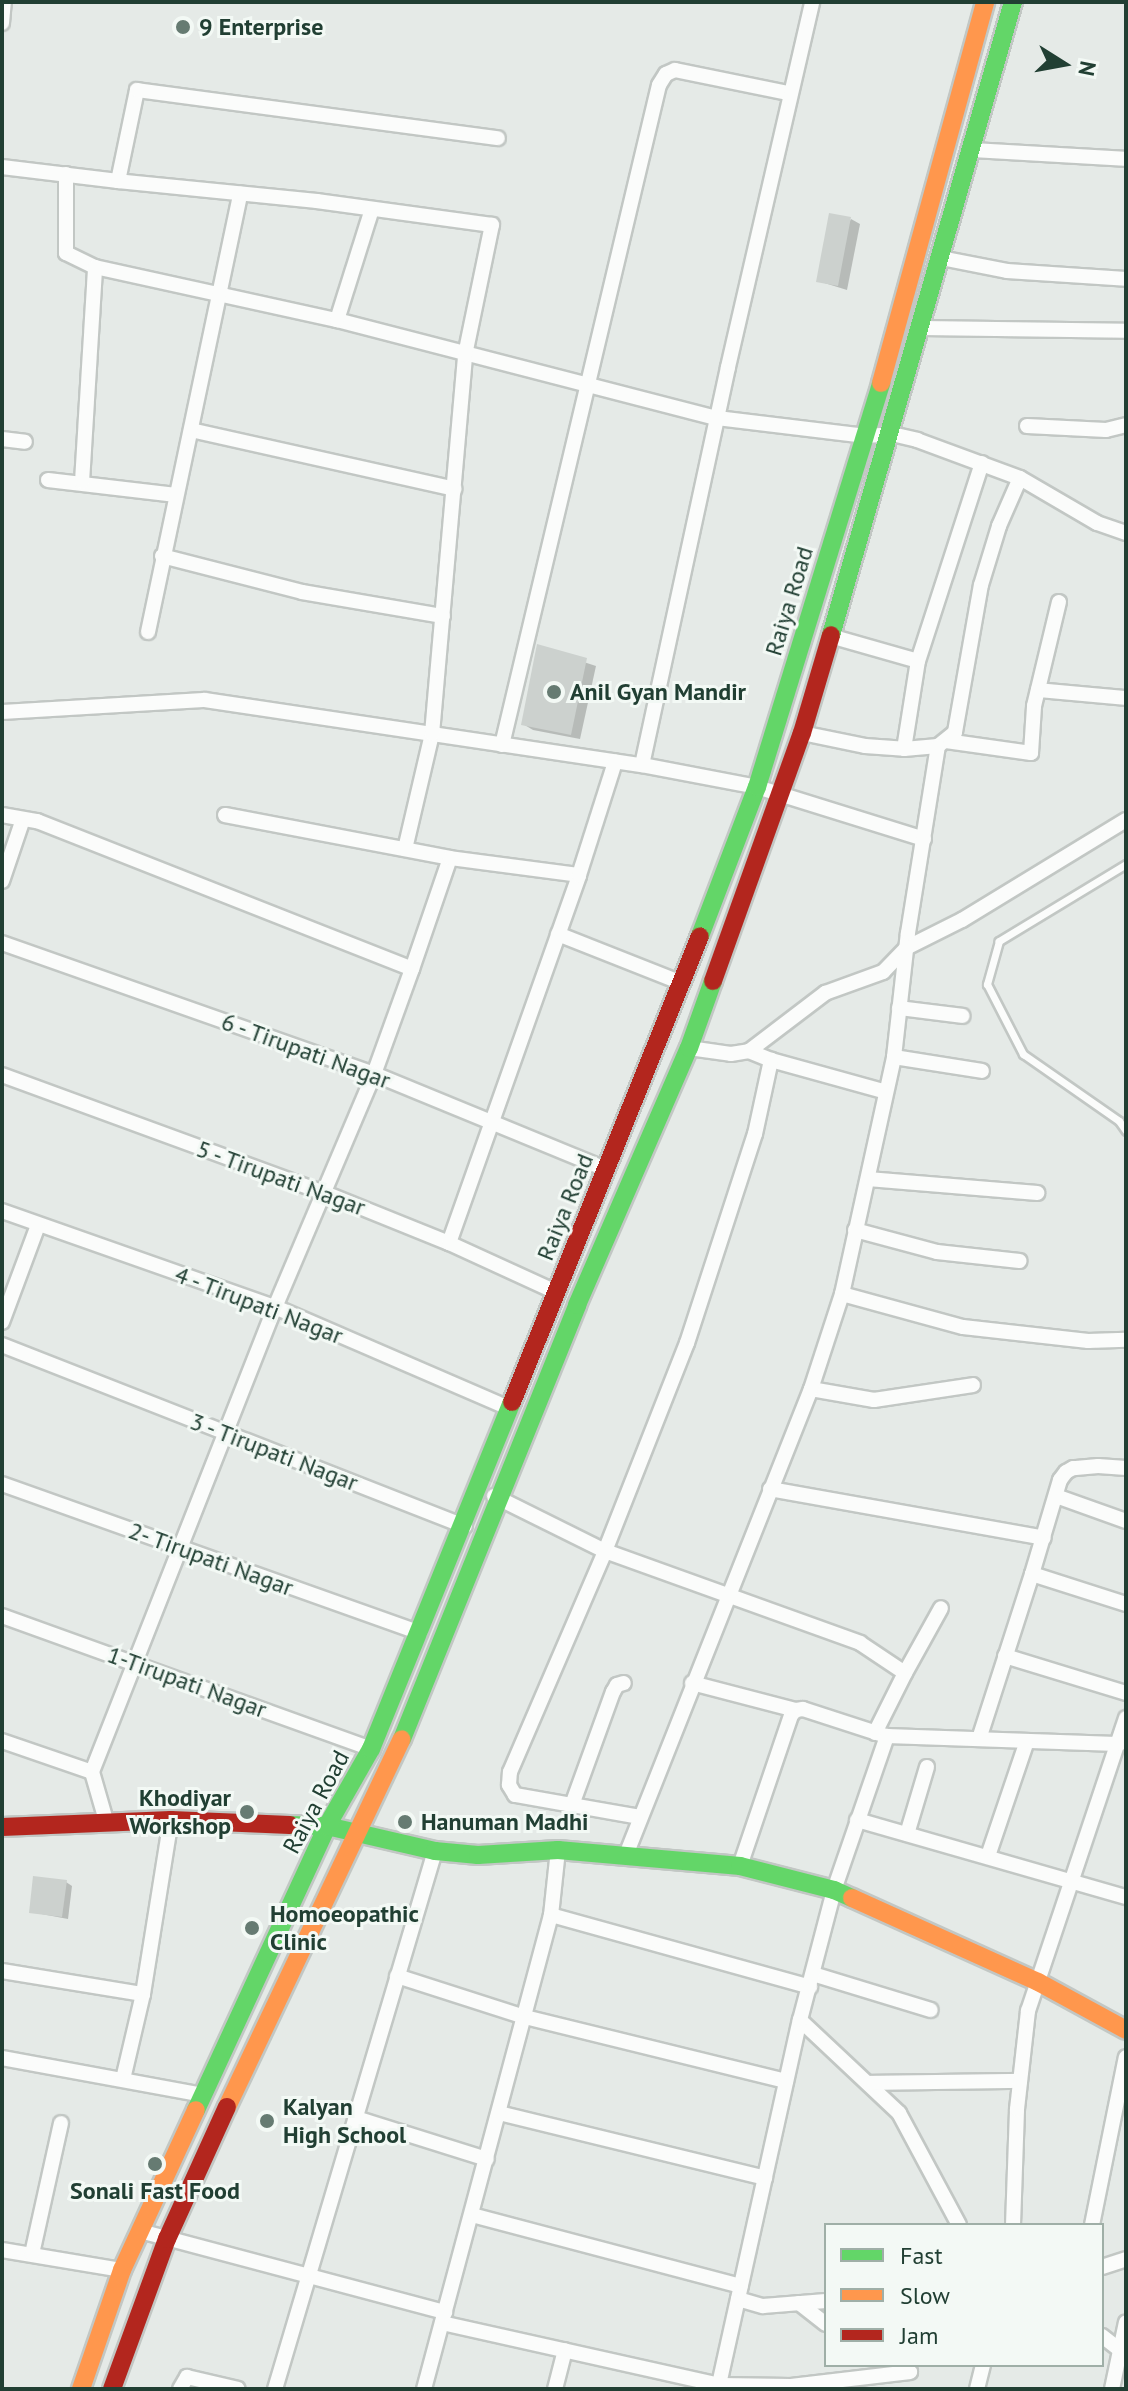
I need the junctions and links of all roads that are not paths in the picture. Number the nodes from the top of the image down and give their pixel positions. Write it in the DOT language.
graph roads {
  1 [pos="4,2"];
  2 [pos="812,2"];
  3 [pos="985,2"];
  4 [pos="1013,2"];
  5 [pos="2,23"];
  6 [pos="788,93"];
  7 [pos="498,138"];
  8 [pos="971,150"];
  9 [pos="1126,159"];
  10 [pos="2,167"];
  11 [pos="66,174"];
  12 [pos="118,181"];
  13 [pos="240,194"];
  14 [pos="372,209"];
  15 [pos="941,258"];
  16 [pos="95,267"];
  17 [pos="1126,279"];
  18 [pos="217,296"];
  19 [pos="337,320"];
  20 [pos="922,328"];
  21 [pos="1126,331"];
  22 [pos="465,355"];
  23 [pos="586,382"];
  24 [pos="717,418"];
  25 [pos="1126,425"];
  26 [pos="1027,426"];
  27 [pos="191,430"];
  28 [pos="892,434"];
  29 [pos="866,436"];
  30 [pos="2,439"];
  31 [pos="25,442"];
  32 [pos="982,463"];
  33 [pos="1020,478"];
  34 [pos="48,480"];
  35 [pos="82,482"];
  36 [pos="454,489"];
  37 [pos="176,495"];
  38 [pos="1126,533"];
  39 [pos="162,556"];
  40 [pos="1059,602"];
  41 [pos="443,616"];
  42 [pos="148,632"];
  43 [pos="830,636"];
  44 [pos="918,661"];
  45 [pos="1038,690"];
  46 [pos="1126,698"];
  47 [pos="2,712"];
  48 [pos="802,733"];
  49 [pos="432,734"];
  50 [pos="942,743"];
  51 [pos="502,745"];
  52 [pos="904,749"];
  53 [pos="615,762"];
  54 [pos="642,765"];
  55 [pos="757,787"];
  56 [pos="782,795"];
  57 [pos="2,815"];
  58 [pos="225,815"];
  59 [pos="23,819"];
  60 [pos="1126,820"];
  61 [pos="924,839"];
  62 [pos="405,849"];
  63 [pos="450,858"];
  64 [pos="1126,864"];
  65 [pos="579,875"];
  66 [pos="2,881"];
  67 [pos="558,934"];
  68 [pos="2,943"];
  69 [pos="906,948"];
  70 [pos="412,969"];
  71 [pos="682,983"];
  72 [pos="899,1008"];
  73 [pos="963,1016"];
  74 [pos="689,1048"];
  75 [pos="749,1051"];
  76 [pos="894,1057"];
  77 [pos="771,1060"];
  78 [pos="982,1071"];
  79 [pos="374,1074"];
  80 [pos="2,1075"];
  81 [pos="886,1092"];
  82 [pos="489,1123"];
  83 [pos="1126,1131"];
  84 [pos="606,1169"];
  85 [pos="868,1179"];
  86 [pos="325,1193"];
  87 [pos="1037,1193"];
  88 [pos="2,1211"];
  89 [pos="38,1225"];
  90 [pos="855,1230"];
  91 [pos="449,1243"];
  92 [pos="1020,1261"];
  93 [pos="556,1292"];
  94 [pos="842,1294"];
  95 [pos="275,1307"];
  96 [pos="2,1322"];
  97 [pos="1126,1340"];
  98 [pos="2,1345"];
  99 [pos="973,1385"];
  100 [pos="811,1389"];
  101 [pos="511,1409"];
  102 [pos="228,1435"];
  103 [pos="1126,1468"];
  104 [pos="2,1484"];
  105 [pos="479,1489"];
  106 [pos="770,1489"];
  107 [pos="1056,1496"];
  108 [pos="501,1499"];
  109 [pos="1126,1521"];
  110 [pos="465,1526"];
  111 [pos="1044,1538"];
  112 [pos="180,1549"];
  113 [pos="605,1551"];
  114 [pos="1032,1574"];
  115 [pos="726,1597"];
  116 [pos="1126,1604"];
  117 [pos="941,1608"];
  118 [pos="2,1616"];
  119 [pos="420,1633"];
  120 [pos="1005,1656"];
  121 [pos="133,1663"];
  122 [pos="905,1673"];
  123 [pos="624,1683"];
  124 [pos="692,1683"];
  125 [pos="1126,1693"];
  126 [pos="796,1710"];
  127 [pos="1126,1718"];
  128 [pos="881,1734"];
  129 [pos="979,1739"];
  130 [pos="2,1741"];
  131 [pos="1027,1741"];
  132 [pos="1122,1743"];
  133 [pos="371,1749"];
  134 [pos="927,1767"];
  135 [pos="92,1772"];
  136 [pos="572,1805"];
  137 [pos="640,1817"];
  138 [pos="171,1820"];
  139 [pos="857,1820"];
  140 [pos="107,1824"];
  141 [pos="327,1826"];
  142 [pos="2,1827"];
  143 [pos="357,1833"];
  144 [pos="907,1834"];
  145 [pos="558,1850"];
  146 [pos="435,1851"];
  147 [pos="626,1855"];
  148 [pos="988,1856"];
  149 [pos="740,1866"];
  150 [pos="1071,1879"];
  151 [pos="834,1890"];
  152 [pos="1126,1897"];
  153 [pos="551,1915"];
  154 [pos="2,1971"];
  155 [pos="397,1976"];
  156 [pos="812,1981"];
  157 [pos="1038,1982"];
  158 [pos="143,1994"];
  159 [pos="931,2010"];
  160 [pos="525,2017"];
  161 [pos="800,2020"];
  162 [pos="1126,2030"];
  163 [pos="1126,2057"];
  164 [pos="2,2058"];
  165 [pos="123,2079"];
  166 [pos="786,2081"];
  167 [pos="1020,2081"];
  168 [pos="870,2083"];
  169 [pos="203,2095"];
  170 [pos="499,2113"];
  171 [pos="356,2118"];
  172 [pos="61,2123"];
  173 [pos="487,2159"];
  174 [pos="765,2178"];
  175 [pos="472,2215"];
  176 [pos="958,2223"];
  177 [pos="1013,2223"];
  178 [pos="1092,2223"];
  179 [pos="140,2231"];
  180 [pos="167,2239"];
  181 [pos="2,2250"];
  182 [pos="32,2254"];
  183 [pos="1126,2259"];
  184 [pos="1104,2266"];
  185 [pos="122,2270"];
  186 [pos="308,2276"];
  187 [pos="740,2292"];
  188 [pos="824,2301"];
  189 [pos="799,2303"];
  190 [pos="444,2317"];
  191 [pos="824,2322"];
  192 [pos="1126,2322"];
  193 [pos="1104,2338"];
  194 [pos="565,2350"];
  195 [pos="1123,2353"];
  196 [pos="982,2367"];
  197 [pos="910,2372"];
  198 [pos="719,2387"];
  199 [pos="81,2389"];
  200 [pos="112,2389"];
  201 [pos="180,2389"];
  202 [pos="238,2389"];
  203 [pos="275,2389"];
  204 [pos="424,2389"];
  205 [pos="555,2389"];
  206 [pos="977,2389"];
  207 [pos="1112,2389"];
  1 -- 5 [label="street"];
  2 -- 6 [label="street"];
  3 -- 29 [label="street, Raiya Road"];
  4 -- 8 [label="street, Raiya Road"];
  6 -- 23 [label="street"];
  6 -- 24 [label="street"];
  7 -- 12 [label="street"];
  8 -- 9 [label="street"];
  8 -- 15 [label="street, Raiya Road"];
  10 -- 11 [label="street"];
  11 -- 12 [label="street"];
  11 -- 16 [label="street"];
  12 -- 13 [label="street"];
  13 -- 14 [label="street"];
  13 -- 18 [label="street"];
  14 -- 19 [label="street"];
  14 -- 22 [label="street"];
  15 -- 17 [label="street"];
  15 -- 20 [label="street, Raiya Road"];
  16 -- 18 [label="street"];
  16 -- 35 [label="street"];
  18 -- 19 [label="street"];
  18 -- 27 [label="street"];
  19 -- 22 [label="street"];
  20 -- 21 [label="street"];
  20 -- 28 [label="street, Raiya Road"];
  22 -- 23 [label="street"];
  22 -- 36 [label="street"];
  23 -- 24 [label="street"];
  23 -- 51 [label="street"];
  24 -- 29 [label="street"];
  24 -- 54 [label="street"];
  25 -- 26 [label="street"];
  27 -- 36 [label="street"];
  27 -- 37 [label="street"];
  28 -- 29 [label="street"];
  28 -- 32 [label="street"];
  28 -- 43 [label="street, Raiya Road"];
  29 -- 55 [label="street, Raiya Road"];
  30 -- 31 [label="street"];
  32 -- 33 [label="street"];
  32 -- 44 [label="street"];
  33 -- 38 [label="street"];
  33 -- 50 [label="street"];
  34 -- 35 [label="street"];
  35 -- 37 [label="street"];
  36 -- 41 [label="street"];
  37 -- 39 [label="street"];
  39 -- 41 [label="street"];
  39 -- 42 [label="street"];
  40 -- 45 [label="street"];
  41 -- 49 [label="street"];
  43 -- 44 [label="street"];
  43 -- 48 [label="street, Raiya Road"];
  44 -- 52 [label="street"];
  45 -- 46 [label="street"];
  45 -- 50 [label="street"];
  47 -- 49 [label="street"];
  48 -- 52 [label="street"];
  48 -- 56 [label="street, Raiya Road"];
  49 -- 51 [label="street"];
  49 -- 62 [label="street"];
  50 -- 52 [label="street"];
  50 -- 61 [label="street"];
  51 -- 53 [label="street"];
  53 -- 54 [label="street"];
  53 -- 65 [label="street"];
  54 -- 55 [label="street"];
  55 -- 56 [label="street"];
  55 -- 71 [label="street, Raiya Road"];
  56 -- 61 [label="street"];
  56 -- 74 [label="street, Raiya Road"];
  57 -- 59 [label="street"];
  58 -- 62 [label="street"];
  59 -- 66 [label="street"];
  59 -- 70 [label="street"];
  60 -- 69 [label="street"];
  61 -- 69 [label="street"];
  62 -- 63 [label="street"];
  63 -- 65 [label="street"];
  63 -- 70 [label="street"];
  64 -- 83 [label="lane"];
  65 -- 67 [label="street"];
  67 -- 71 [label="street"];
  67 -- 82 [label="street"];
  68 -- 79 [label="street, 6 - Tirupati Nagar"];
  69 -- 72 [label="street"];
  69 -- 75 [label="street"];
  70 -- 79 [label="street"];
  71 -- 84 [label="street, Raiya Road"];
  72 -- 73 [label="street"];
  72 -- 76 [label="street"];
  74 -- 75 [label="street"];
  74 -- 108 [label="street, Raiya Road"];
  75 -- 77 [label="street"];
  76 -- 78 [label="street"];
  76 -- 81 [label="street"];
  77 -- 81 [label="street"];
  77 -- 113 [label="street"];
  79 -- 82 [label="street, 6 - Tirupati Nagar"];
  79 -- 86 [label="street"];
  80 -- 86 [label="street, 5 - Tirupati Nagar"];
  81 -- 85 [label="street"];
  82 -- 84 [label="street, 6 - Tirupati Nagar"];
  82 -- 91 [label="street"];
  84 -- 93 [label="street, Raiya Road"];
  85 -- 87 [label="street"];
  85 -- 90 [label="street"];
  86 -- 91 [label="street, 5 - Tirupati Nagar"];
  86 -- 95 [label="street"];
  88 -- 89 [label="street, 4 - Tirupati Nagar"];
  89 -- 95 [label="street, 4 - Tirupati Nagar"];
  89 -- 96 [label="street"];
  90 -- 92 [label="street"];
  90 -- 94 [label="street"];
  91 -- 93 [label="street, 5 - Tirupati Nagar"];
  93 -- 101 [label="street, Raiya Road"];
  94 -- 97 [label="street"];
  94 -- 100 [label="street"];
  95 -- 101 [label="street, 4 - Tirupati Nagar"];
  95 -- 102 [label="street"];
  98 -- 102 [label="street, 3 - Tirupati Nagar"];
  99 -- 100 [label="street"];
  100 -- 106 [label="street"];
  101 -- 105 [label="street, Raiya Road"];
  102 -- 110 [label="street, 3 - Tirupati Nagar"];
  102 -- 112 [label="street"];
  103 -- 107 [label="street"];
  104 -- 112 [label="street, 2- Tirupati Nagar"];
  105 -- 108 [label="street"];
  105 -- 110 [label="street, Raiya Road"];
  106 -- 111 [label="street"];
  106 -- 115 [label="street"];
  107 -- 109 [label="street"];
  107 -- 111 [label="street"];
  108 -- 113 [label="street"];
  108 -- 143 [label="street, Raiya Road"];
  110 -- 119 [label="street, Raiya Road"];
  111 -- 114 [label="street"];
  112 -- 119 [label="street, 2- Tirupati Nagar"];
  112 -- 121 [label="street"];
  113 -- 115 [label="street"];
  113 -- 136 [label="street"];
  114 -- 116 [label="street"];
  114 -- 120 [label="street"];
  115 -- 122 [label="street"];
  115 -- 124 [label="street"];
  117 -- 122 [label="street"];
  118 -- 121 [label="street, 1-Tirupati Nagar"];
  119 -- 133 [label="street, Raiya Road"];
  120 -- 125 [label="street"];
  120 -- 129 [label="street"];
  121 -- 133 [label="street, 1-Tirupati Nagar"];
  121 -- 135 [label="street"];
  122 -- 128 [label="street"];
  123 -- 136 [label="street"];
  124 -- 126 [label="street"];
  124 -- 137 [label="street"];
  126 -- 128 [label="street"];
  126 -- 149 [label="street"];
  127 -- 132 [label="street"];
  128 -- 129 [label="street"];
  128 -- 139 [label="street"];
  129 -- 131 [label="street"];
  130 -- 135 [label="street"];
  131 -- 132 [label="street"];
  131 -- 148 [label="street"];
  132 -- 150 [label="street"];
  133 -- 141 [label="street, Raiya Road"];
  134 -- 144 [label="street"];
  135 -- 140 [label="street"];
  136 -- 137 [label="street"];
  137 -- 147 [label="street"];
  138 -- 140 [label="street"];
  138 -- 141 [label="street"];
  138 -- 158 [label="street"];
  139 -- 144 [label="street"];
  139 -- 151 [label="street"];
  140 -- 142 [label="street"];
  141 -- 143 [label="street"];
  141 -- 169 [label="street, Raiya Road"];
  143 -- 146 [label="street"];
  143 -- 180 [label="street, Raiya Road"];
  144 -- 148 [label="street"];
  145 -- 146 [label="street"];
  145 -- 147 [label="street"];
  145 -- 153 [label="street"];
  146 -- 155 [label="street"];
  147 -- 149 [label="street"];
  148 -- 150 [label="street"];
  149 -- 151 [label="street"];
  150 -- 152 [label="street"];
  150 -- 157 [label="street"];
  151 -- 156 [label="street"];
  151 -- 157 [label="street"];
  153 -- 156 [label="street"];
  153 -- 160 [label="street"];
  154 -- 158 [label="street"];
  155 -- 160 [label="street"];
  155 -- 171 [label="street"];
  156 -- 159 [label="street"];
  156 -- 161 [label="street"];
  157 -- 162 [label="street"];
  157 -- 167 [label="street"];
  158 -- 165 [label="street"];
  160 -- 166 [label="street"];
  160 -- 170 [label="street"];
  161 -- 166 [label="street"];
  161 -- 168 [label="street"];
  163 -- 178 [label="street"];
  164 -- 165 [label="street"];
  165 -- 169 [label="street"];
  166 -- 174 [label="street"];
  167 -- 168 [label="street"];
  167 -- 177 [label="street"];
  168 -- 176 [label="street"];
  169 -- 179 [label="street, Raiya Road"];
  170 -- 173 [label="street"];
  170 -- 174 [label="street"];
  171 -- 173 [label="street"];
  171 -- 186 [label="street"];
  172 -- 182 [label="street"];
  173 -- 175 [label="street"];
  174 -- 187 [label="street"];
  175 -- 187 [label="street"];
  175 -- 190 [label="street"];
  179 -- 180 [label="street"];
  179 -- 185 [label="street, Raiya Road"];
  180 -- 186 [label="street"];
  180 -- 200 [label="street, Raiya Road"];
  181 -- 182 [label="street"];
  182 -- 185 [label="street"];
  183 -- 184 [label="street"];
  185 -- 199 [label="street, Raiya Road"];
  186 -- 190 [label="street"];
  186 -- 203 [label="street"];
  187 -- 189 [label="street"];
  187 -- 198 [label="street"];
  188 -- 189 [label="street"];
  189 -- 191 [label="street"];
  190 -- 194 [label="street"];
  190 -- 204 [label="street"];
  192 -- 195 [label="street"];
  193 -- 195 [label="street"];
  194 -- 198 [label="street"];
  194 -- 205 [label="street"];
  195 -- 207 [label="street"];
  196 -- 206 [label="street"];
  197 -- 198 [label="street"];
  201 -- 202 [label="street"];
}
